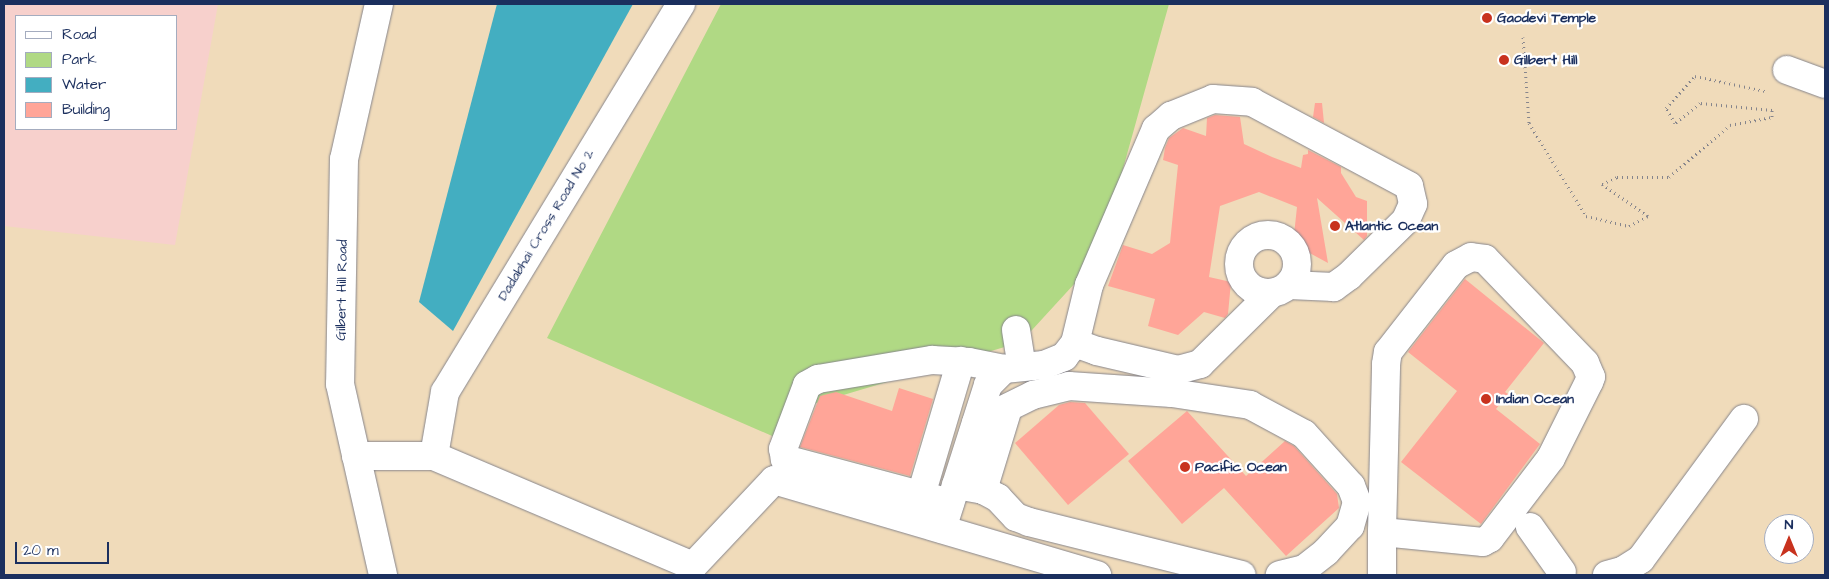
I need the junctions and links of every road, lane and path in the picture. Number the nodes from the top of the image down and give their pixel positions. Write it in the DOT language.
graph roads {
  1 [pos="379,4"];
  2 [pos="681,4"];
  3 [pos="1522,37"];
  4 [pos="1787,70"];
  5 [pos="1825,84"];
  6 [pos="1768,92"];
  7 [pos="1016,330"];
  8 [pos="1075,343"];
  9 [pos="961,361"];
  10 [pos="1013,368"];
  11 [pos="1008,408"];
  12 [pos="1744,419"];
  13 [pos="976,424"];
  14 [pos="934,454"];
  15 [pos="356,456"];
  16 [pos="434,456"];
  17 [pos="956,484"];
  18 [pos="983,490"];
  19 [pos="921,495"];
  20 [pos="1530,526"];
  21 [pos="942,529"];
  22 [pos="1382,532"];
  23 [pos="1560,574"];
  24 [pos="383,575"];
  25 [pos="1097,575"];
  26 [pos="1242,575"];
  27 [pos="1280,575"];
  28 [pos="1382,575"];
  29 [pos="1607,575"];
  1 -- 15 [label="street, Gilbert Hill Road"];
  2 -- 16 [label="street, Dadabhai Cross Road No 2"];
  3 -- 6 [label="path"];
  4 -- 5 [label="street"];
  7 -- 10 [label="street"];
  8 -- 8 [label="street"];
  8 -- 10 [label="street"];
  9 -- 10 [label="street"];
  9 -- 14 [label="street"];
  9 -- 19 [label="street"];
  10 -- 13 [label="street"];
  11 -- 13 [label="street"];
  11 -- 18 [label="street"];
  11 -- 27 [label="street"];
  12 -- 29 [label="street"];
  13 -- 17 [label="street"];
  14 -- 17 [label="street"];
  14 -- 19 [label="street"];
  15 -- 16 [label="street"];
  15 -- 24 [label="street, Gilbert Hill Road"];
  16 -- 21 [label="street"];
  17 -- 18 [label="street"];
  17 -- 19 [label="street"];
  17 -- 21 [label="street"];
  18 -- 26 [label="street"];
  20 -- 23 [label="street"];
  21 -- 25 [label="street"];
  22 -- 22 [label="street"];
  22 -- 28 [label="street"];
}
